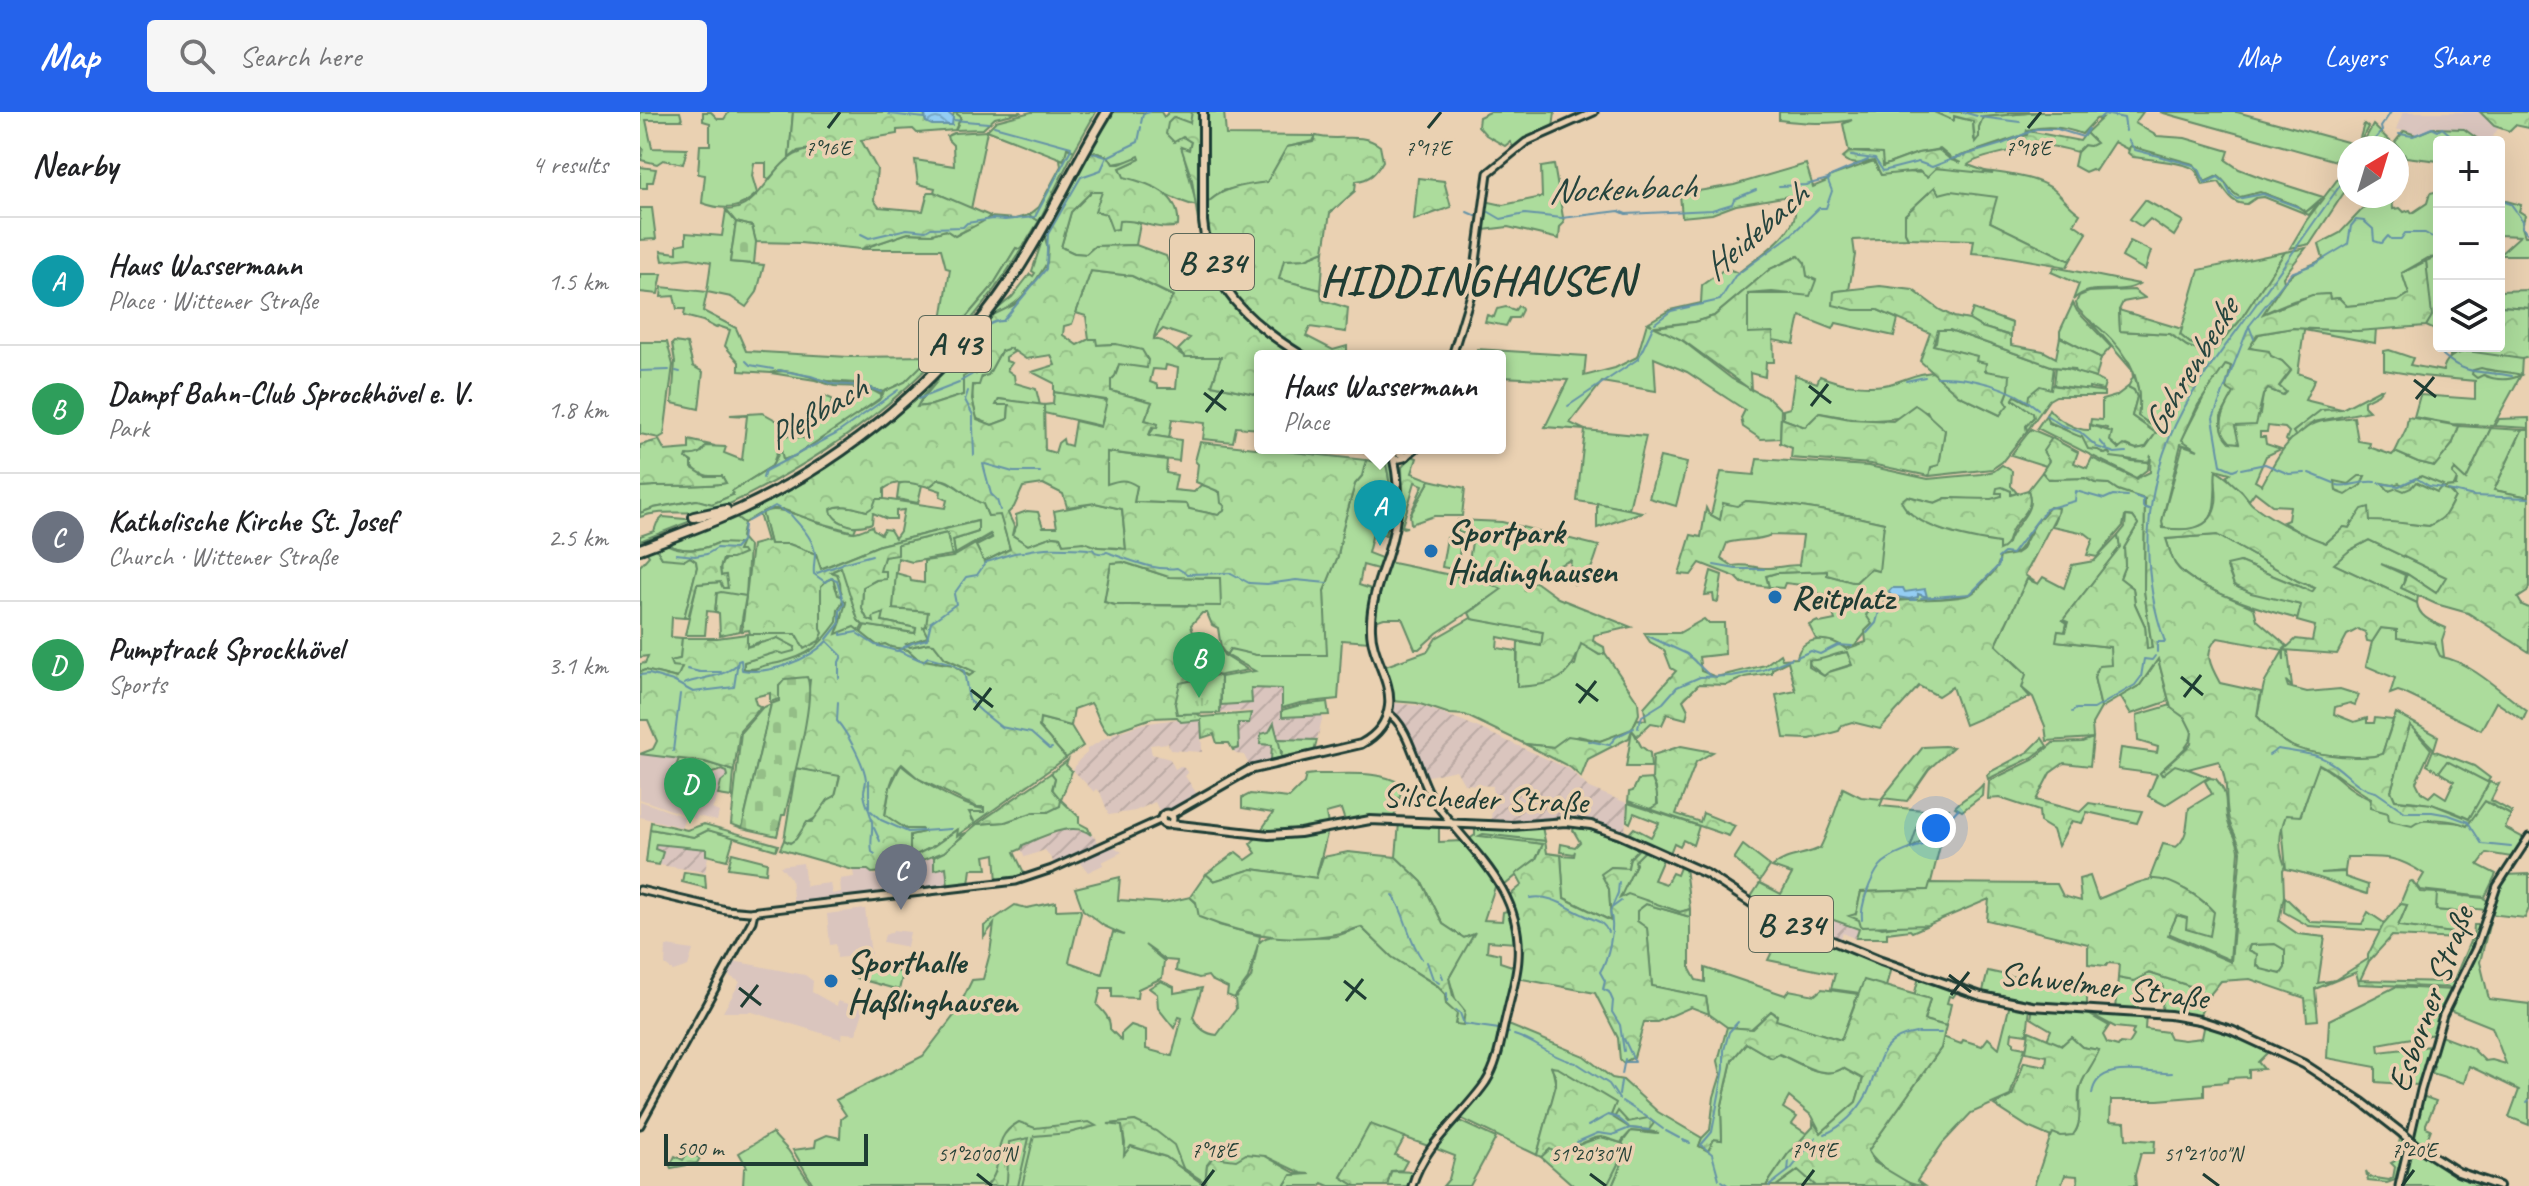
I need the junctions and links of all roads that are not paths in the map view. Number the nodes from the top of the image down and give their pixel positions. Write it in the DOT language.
graph roads {
  1 [pos="1104,112"];
  2 [pos="1203,112"];
  3 [pos="1594,112"];
  4 [pos="1056,205"];
  5 [pos="1039,246"];
  6 [pos="996,307"];
  7 [pos="979,323"];
  8 [pos="1294,350"];
  9 [pos="1454,350"];
  10 [pos="1393,454"];
  11 [pos="1400,454"];
  12 [pos="1409,454"];
  13 [pos="1405,457"];
  14 [pos="1395,460"];
  15 [pos="1398,470"];
  16 [pos="726,510"];
  17 [pos="694,517"];
  18 [pos="640,547"];
  19 [pos="1387,713"];
  20 [pos="1444,814"];
  21 [pos="1168,820"];
  22 [pos="1439,822"];
  23 [pos="1451,822"];
  24 [pos="2529,837"];
  25 [pos="640,890"];
  26 [pos="754,912"];
  27 [pos="1901,969"];
  28 [pos="640,1125"];
  29 [pos="2486,1184"];
  30 [pos="1412,1186"];
  31 [pos="2399,1186"];
  32 [pos="2499,1186"];
  1 -- 4 [label="highway, A 43"];
  1 -- 16 [label="highway, A 43"];
  2 -- 8 [label="main road, B 234"];
  3 -- 9 [label="main road"];
  4 -- 5 [label="highway"];
  4 -- 7 [label="highway, A 43"];
  6 -- 7 [label="highway"];
  7 -- 18 [label="highway, A 43"];
  10 -- 14 [label="main road"];
  11 -- 13 [label="main road"];
  12 -- 13 [label="main road"];
  13 -- 14 [label="main road"];
  13 -- 15 [label="main road"];
  14 -- 15 [label="main road"];
  15 -- 19 [label="main road"];
  16 -- 17 [label="highway"];
  16 -- 18 [label="highway, A 43"];
  19 -- 20 [label="main road"];
  19 -- 21 [label="main road"];
  20 -- 22 [label="main road"];
  20 -- 23 [label="main road"];
  21 -- 22 [label="main road, Silscheder Straße / B 234"];
  21 -- 26 [label="main road"];
  22 -- 23 [label="main road, Silscheder Straße / B 234"];
  23 -- 27 [label="main road, Silscheder Straße / B 234"];
  23 -- 30 [label="main road"];
  24 -- 31 [label="main road, Esborner Straße"];
  25 -- 26 [label="main road"];
  26 -- 28 [label="main road"];
  27 -- 29 [label="main road, Schwelmer Straße / B 234, bridge"];
  29 -- 32 [label="main road, Schwelmer Straße / B 234"];
}
